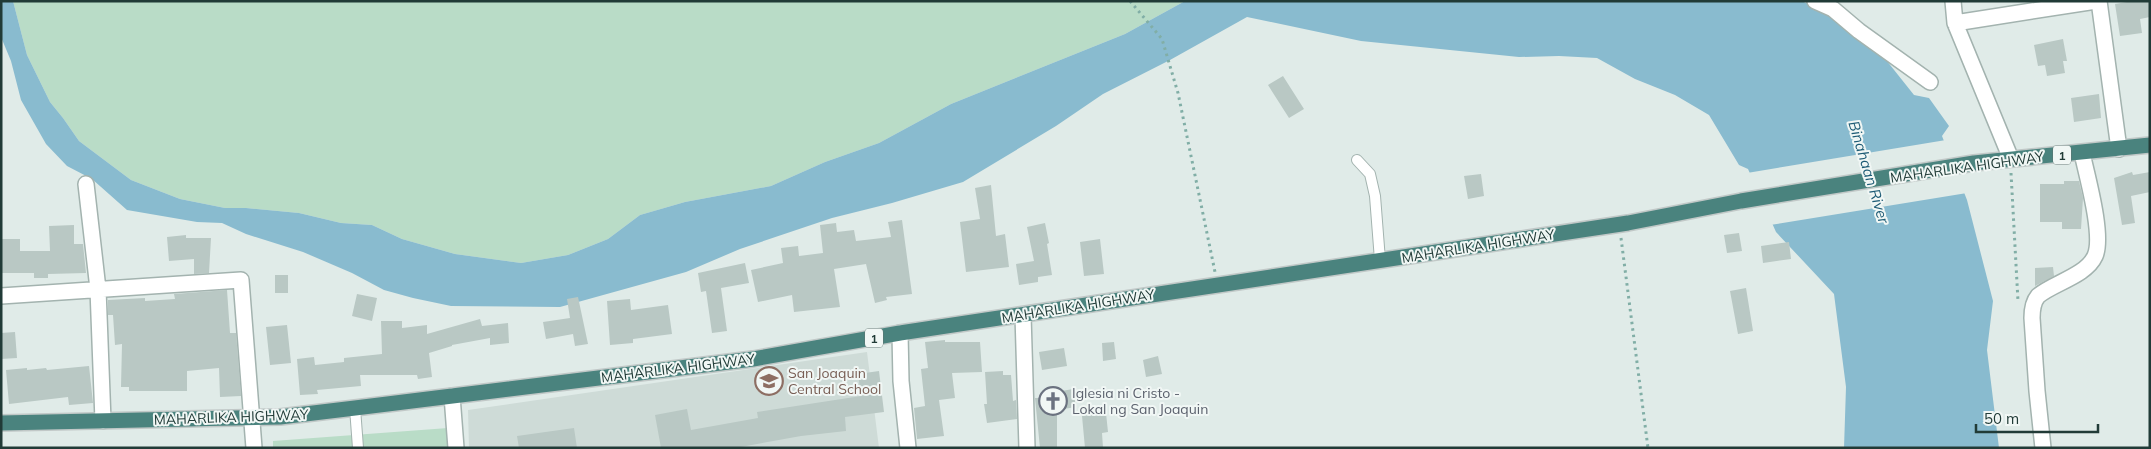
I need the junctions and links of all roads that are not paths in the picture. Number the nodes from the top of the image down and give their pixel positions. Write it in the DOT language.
graph roads {
  1 [pos="1815,1"];
  2 [pos="1953,1"];
  3 [pos="2097,1"];
  4 [pos="1955,23"];
  5 [pos="1930,82"];
  6 [pos="2150,145"];
  7 [pos="2119,148"];
  8 [pos="2082,153"];
  9 [pos="2011,159"];
  10 [pos="1357,160"];
  11 [pos="86,184"];
  12 [pos="1380,260"];
  13 [pos="98,288"];
  14 [pos="1,296"];
  15 [pos="1023,314"];
  16 [pos="900,333"];
  17 [pos="452,396"];
  18 [pos="355,408"];
  19 [pos="253,418"];
  20 [pos="103,421"];
  21 [pos="1,423"];
  22 [pos="254,448"];
  23 [pos="358,448"];
  24 [pos="456,448"];
  25 [pos="908,448"];
  26 [pos="1027,448"];
  27 [pos="2043,448"];
  1 -- 5 [label="street"];
  2 -- 4 [label="street"];
  3 -- 4 [label="street"];
  3 -- 7 [label="street"];
  4 -- 9 [label="street"];
  6 -- 7 [label="highway, MAHARLIKA HIGHWAY / 1"];
  7 -- 8 [label="highway, MAHARLIKA HIGHWAY / 1"];
  8 -- 9 [label="highway, MAHARLIKA HIGHWAY / 1"];
  8 -- 27 [label="street"];
  9 -- 12 [label="highway, MAHARLIKA HIGHWAY / 1"];
  10 -- 12 [label="lane"];
  11 -- 13 [label="street"];
  12 -- 15 [label="highway, MAHARLIKA HIGHWAY / 1"];
  13 -- 14 [label="street"];
  13 -- 19 [label="street"];
  13 -- 20 [label="street"];
  15 -- 16 [label="highway, MAHARLIKA HIGHWAY / 1"];
  15 -- 26 [label="street"];
  16 -- 17 [label="highway, MAHARLIKA HIGHWAY / 1"];
  16 -- 25 [label="street"];
  17 -- 18 [label="highway, MAHARLIKA HIGHWAY / 1"];
  17 -- 24 [label="street"];
  18 -- 19 [label="highway, MAHARLIKA HIGHWAY / 1"];
  18 -- 23 [label="lane"];
  19 -- 20 [label="highway, MAHARLIKA HIGHWAY / 1"];
  19 -- 22 [label="street"];
  20 -- 21 [label="highway, MAHARLIKA HIGHWAY / 1"];
}
